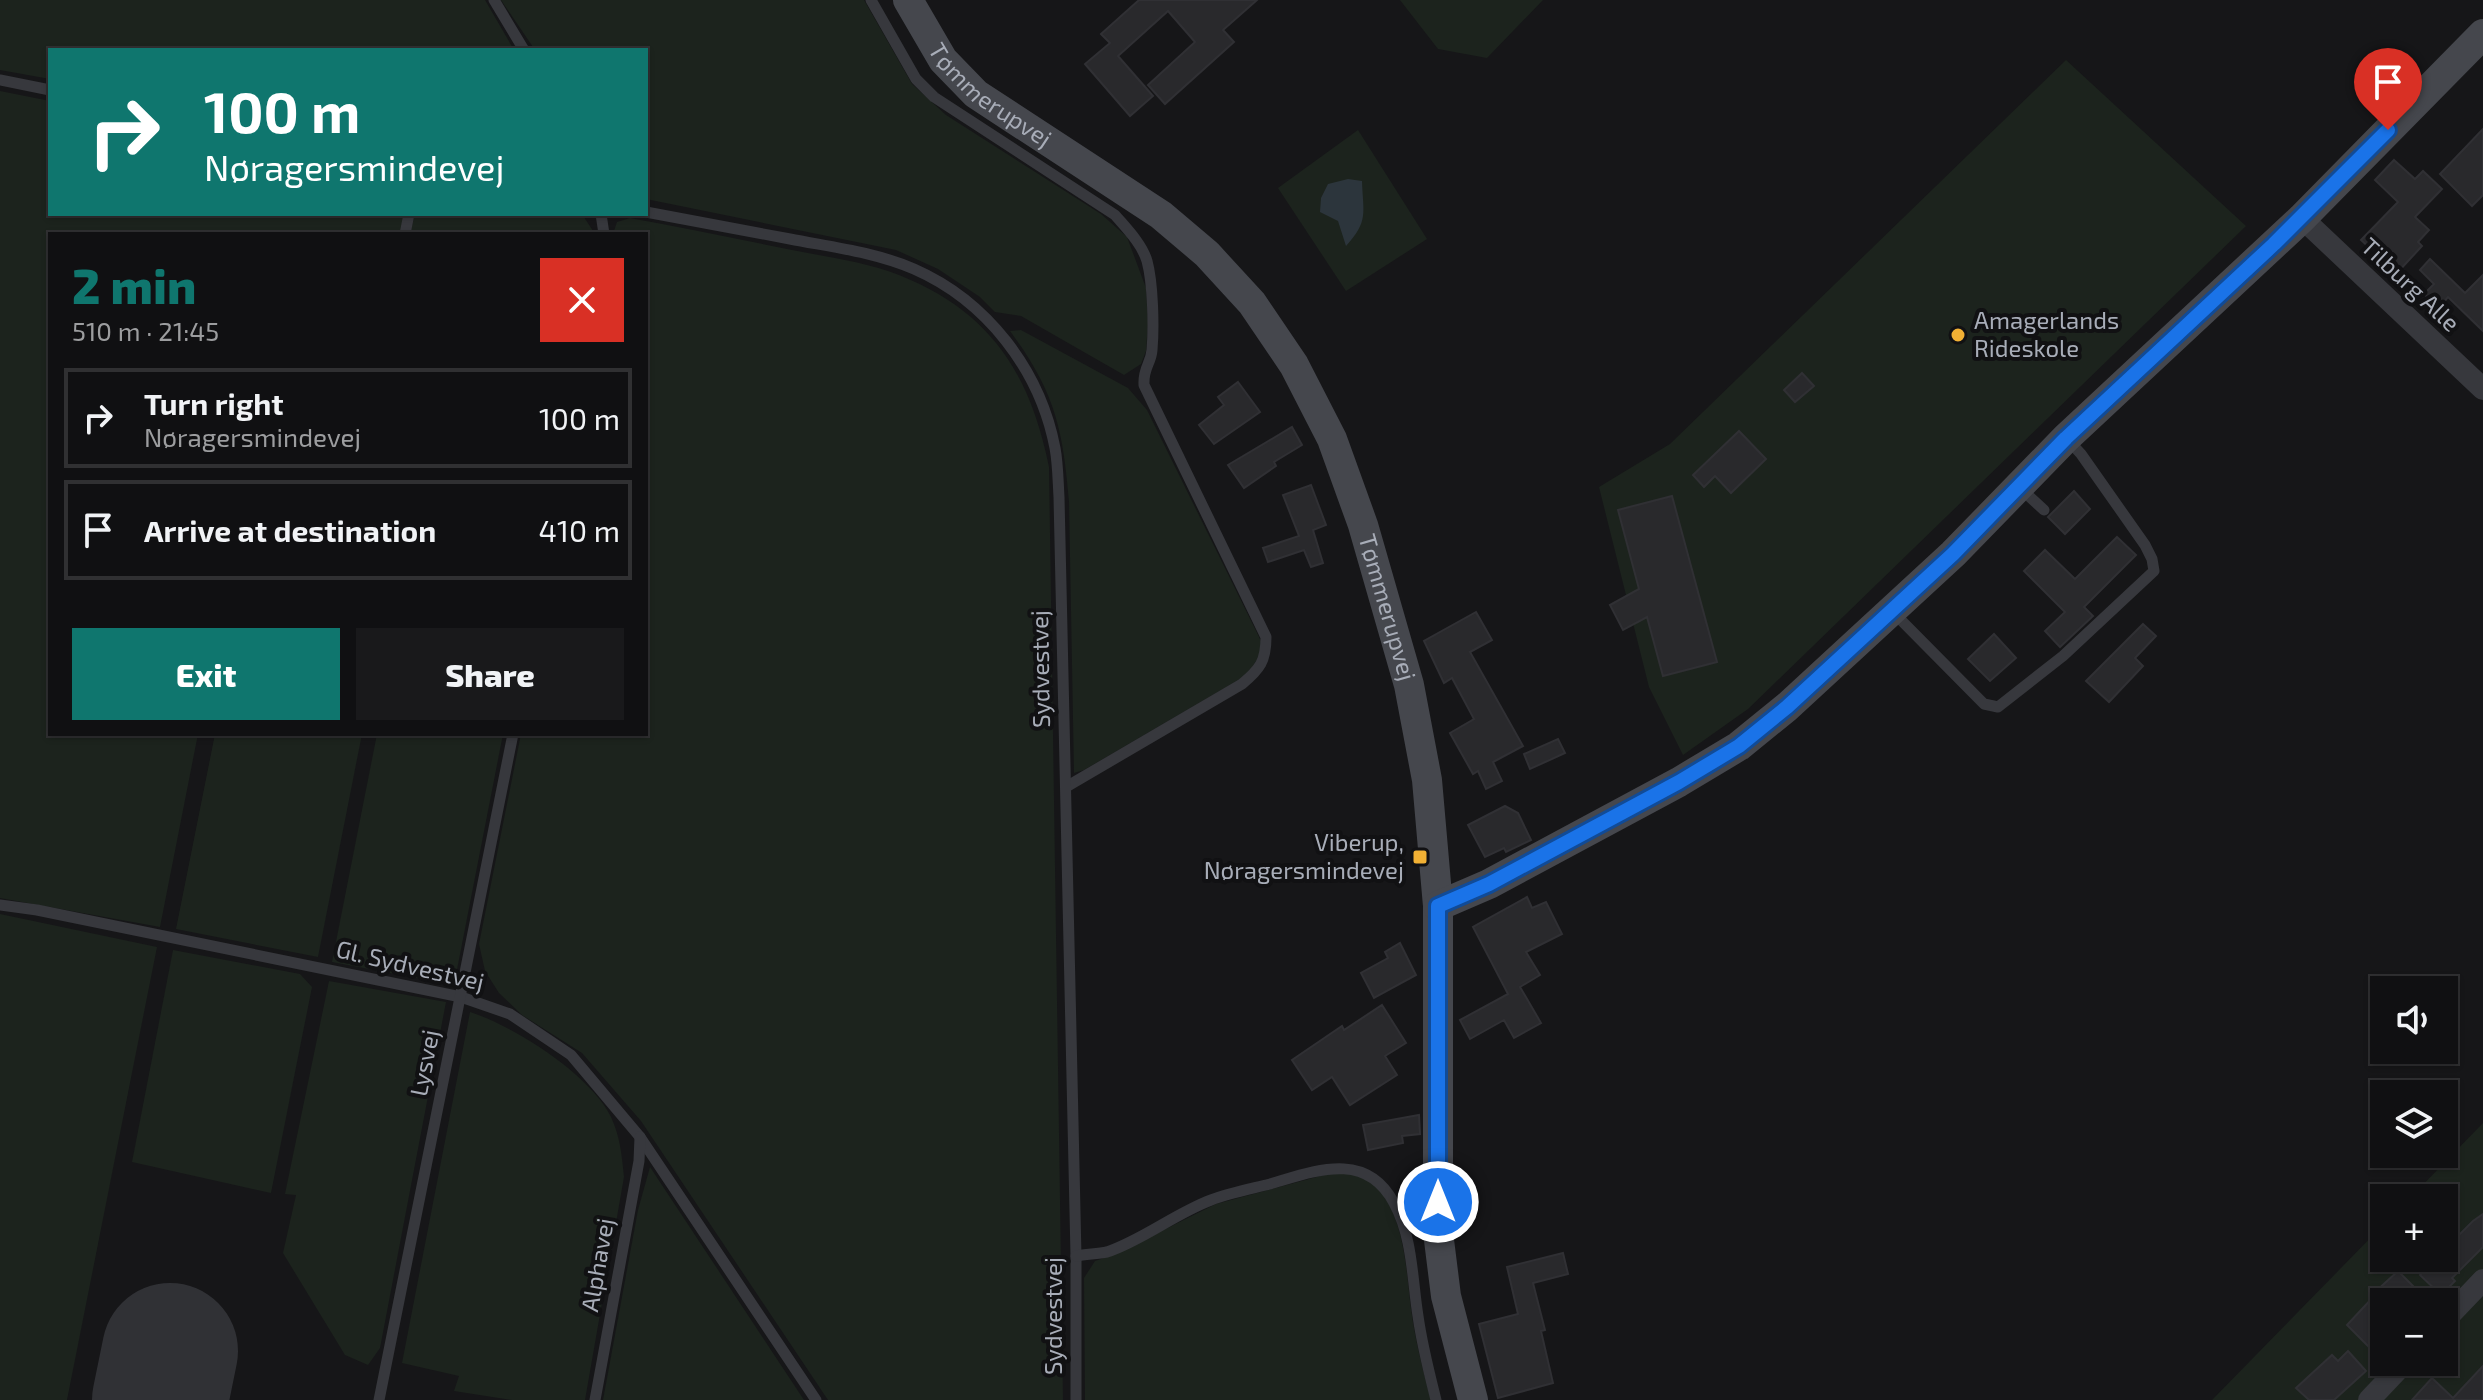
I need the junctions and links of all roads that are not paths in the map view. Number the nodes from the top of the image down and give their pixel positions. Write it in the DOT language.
graph roads {
  1 [pos="494,0"];
  2 [pos="871,0"];
  3 [pos="908,0"];
  4 [pos="2480,43"];
  5 [pos="523,48"];
  6 [pos="0,80"];
  7 [pos="48,90"];
  8 [pos="648,212"];
  9 [pos="2302,218"];
  10 [pos="2483,389"];
  11 [pos="2066,438"];
  12 [pos="2019,487"];
  13 [pos="2044,510"];
  14 [pos="1892,611"];
  15 [pos="513,736"];
  16 [pos="1066,787"];
  17 [pos="0,905"];
  18 [pos="1438,906"];
  19 [pos="461,997"];
  20 [pos="640,1137"];
  21 [pos="1076,1256"];
  22 [pos="2483,1280"];
  23 [pos="2458,1306"];
  24 [pos="2392,1376"];
  25 [pos="379,1400"];
  26 [pos="595,1400"];
  27 [pos="816,1400"];
  28 [pos="1076,1400"];
  29 [pos="1436,1400"];
  30 [pos="1473,1400"];
  31 [pos="2369,1400"];
  1 -- 5 [label="lane"];
  2 -- 16 [label="lane"];
  3 -- 18 [label="street, Tømmerupvej"];
  4 -- 9 [label="street"];
  6 -- 7 [label="lane"];
  8 -- 16 [label="lane, Sydvestvej"];
  9 -- 10 [label="street, Tilburg Alle"];
  9 -- 11 [label="street"];
  11 -- 12 [label="street"];
  11 -- 14 [label="lane"];
  12 -- 13 [label="lane"];
  12 -- 14 [label="street"];
  14 -- 18 [label="street"];
  15 -- 19 [label="lane, Lysvej"];
  16 -- 21 [label="lane, Sydvestvej"];
  17 -- 19 [label="lane, Gl. Sydvestvej"];
  18 -- 30 [label="street, Tømmerupvej"];
  19 -- 20 [label="lane, Gl. Sydvestvej"];
  19 -- 25 [label="lane, Lysvej"];
  20 -- 26 [label="lane, Alphavej"];
  20 -- 27 [label="lane, Gl. Sydvestvej"];
  21 -- 28 [label="lane, Sydvestvej"];
  21 -- 29 [label="lane"];
  22 -- 23 [label="street"];
  24 -- 31 [label="street"];
}
